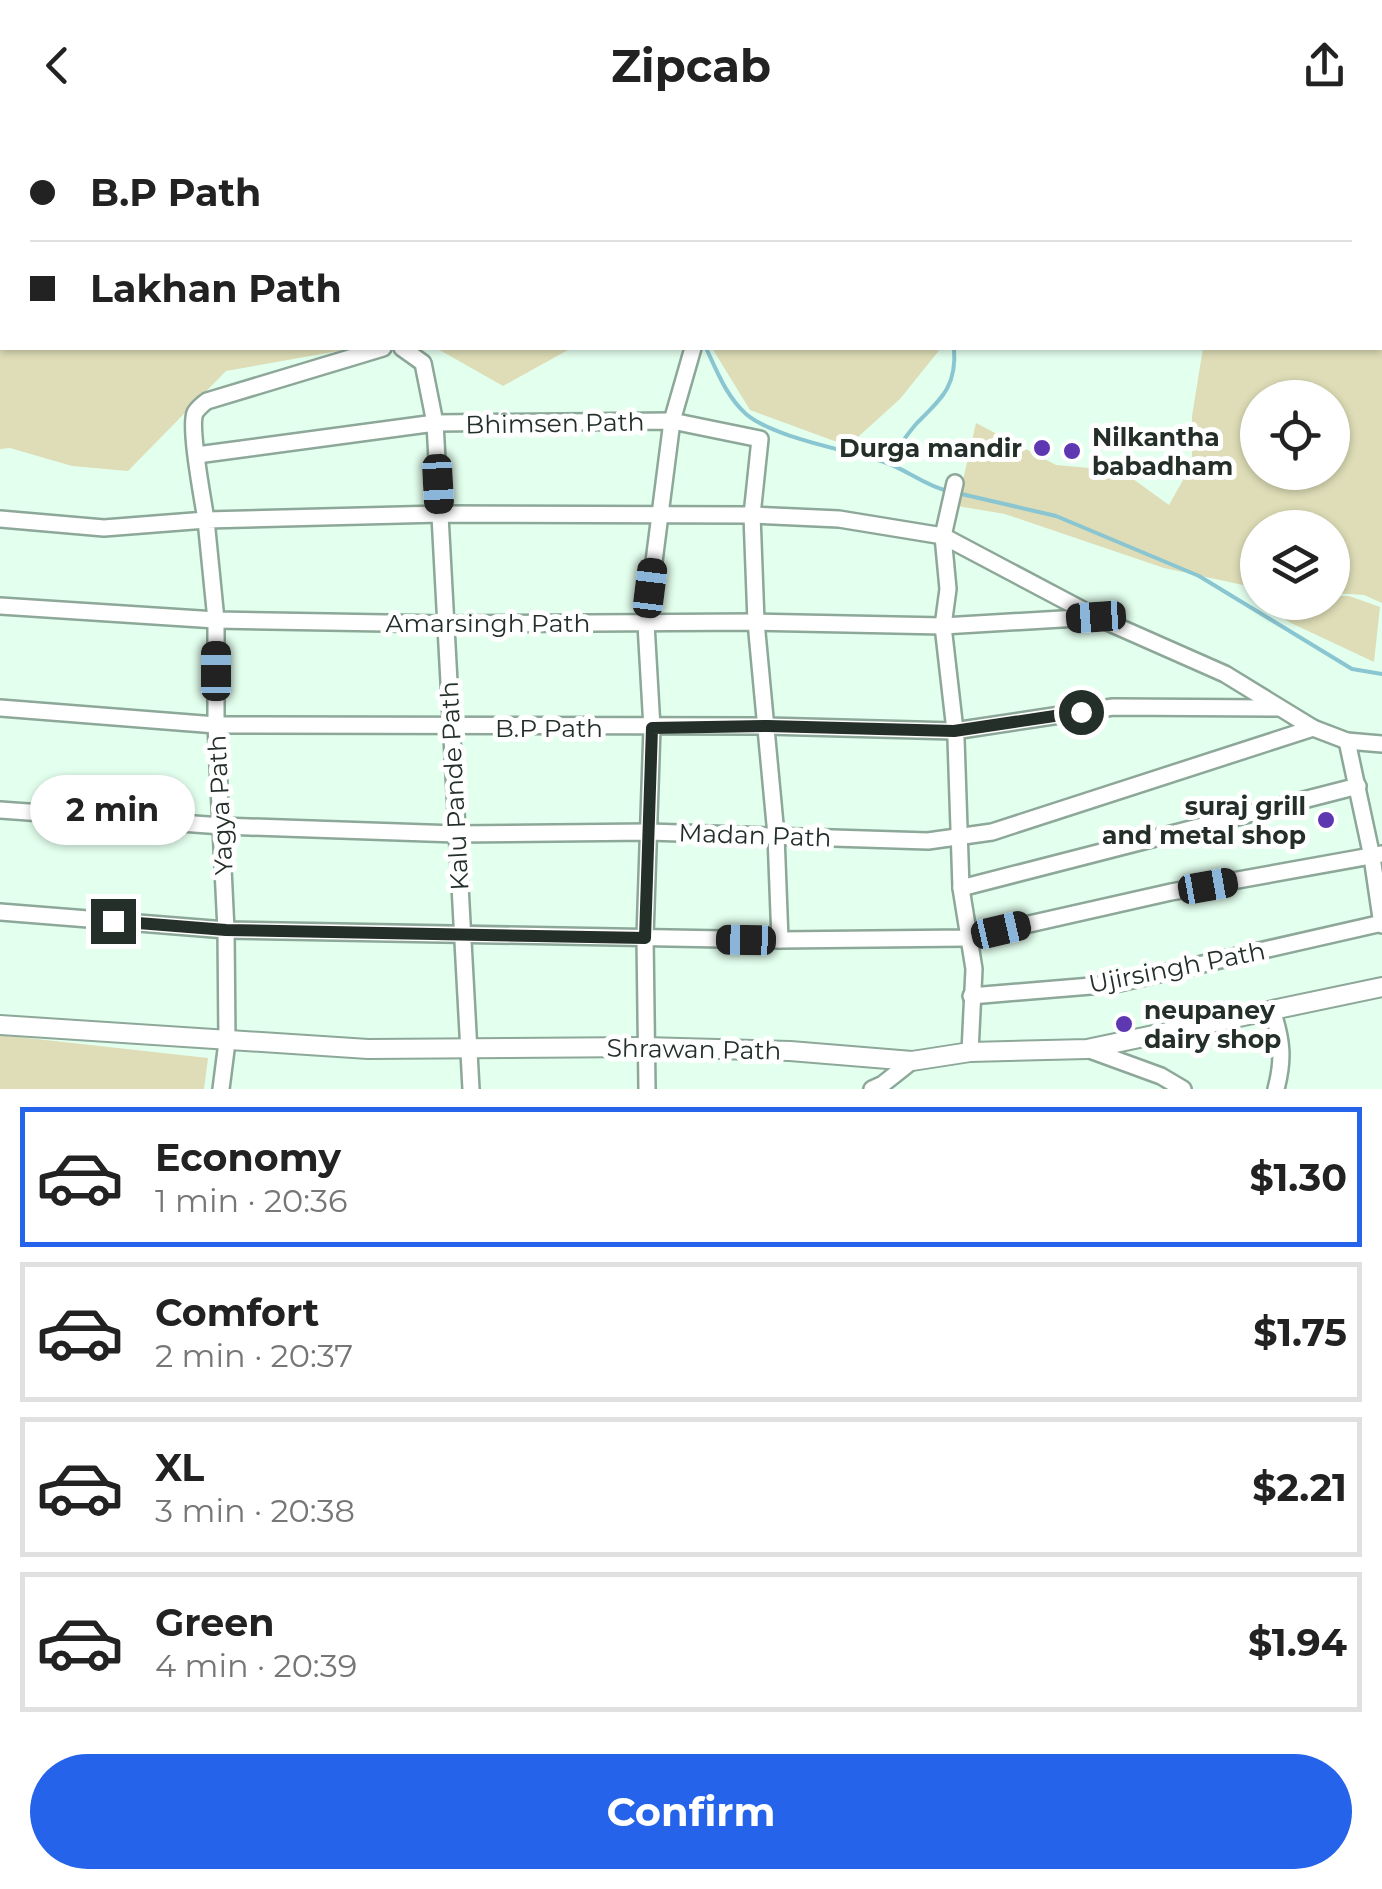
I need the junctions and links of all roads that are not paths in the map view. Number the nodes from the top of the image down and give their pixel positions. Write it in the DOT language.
graph roads {
  1 [pos="377,350"];
  2 [pos="405,350"];
  3 [pos="692,350"];
  4 [pos="672,422"];
  5 [pos="435,423"];
  6 [pos="197,455"];
  7 [pos="956,483"];
  8 [pos="440,514"];
  9 [pos="659,514"];
  10 [pos="752,515"];
  11 [pos="0,518"];
  12 [pos="206,520"];
  13 [pos="943,536"];
  14 [pos="0,606"];
  15 [pos="1096,617"];
  16 [pos="216,620"];
  17 [pos="756,622"];
  18 [pos="445,624"];
  19 [pos="646,624"];
  20 [pos="943,626"];
  21 [pos="0,708"];
  22 [pos="1277,708"];
  23 [pos="216,725"];
  24 [pos="768,726"];
  25 [pos="450,728"];
  26 [pos="652,728"];
  27 [pos="1313,728"];
  28 [pos="954,731"];
  29 [pos="1348,741"];
  30 [pos="1382,744"];
  31 [pos="1358,786"];
  32 [pos="0,810"];
  33 [pos="222,826"];
  34 [pos="649,832"];
  35 [pos="456,834"];
  36 [pos="776,836"];
  37 [pos="960,837"];
  38 [pos="1377,855"];
  39 [pos="961,888"];
  40 [pos="0,912"];
  41 [pos="1382,924"];
  42 [pos="226,930"];
  43 [pos="462,934"];
  44 [pos="645,938"];
  45 [pos="967,938"];
  46 [pos="780,940"];
  47 [pos="1382,987"];
  48 [pos="971,996"];
  49 [pos="1272,1010"];
  50 [pos="0,1025"];
  51 [pos="227,1042"];
  52 [pos="468,1046"];
  53 [pos="644,1047"];
  54 [pos="1086,1049"];
  55 [pos="970,1052"];
  56 [pos="912,1061"];
  57 [pos="221,1089"];
  58 [pos="470,1089"];
  59 [pos="647,1089"];
  60 [pos="872,1089"];
  61 [pos="1184,1089"];
  62 [pos="1276,1089"];
  1 -- 6 [label="street"];
  2 -- 5 [label="street, Bhimsen Path"];
  3 -- 4 [label="street"];
  4 -- 5 [label="street, Bhimsen Path"];
  4 -- 9 [label="street"];
  4 -- 10 [label="street, Bhimsen Path"];
  5 -- 6 [label="street"];
  5 -- 8 [label="street, Kalu Pande Path"];
  6 -- 12 [label="street"];
  7 -- 13 [label="street"];
  8 -- 9 [label="street"];
  8 -- 12 [label="street"];
  8 -- 18 [label="street, Kalu Pande Path"];
  9 -- 10 [label="street"];
  9 -- 19 [label="street"];
  10 -- 13 [label="street"];
  10 -- 17 [label="street"];
  11 -- 12 [label="street"];
  12 -- 16 [label="street, Yagya Path"];
  13 -- 15 [label="street"];
  13 -- 20 [label="street"];
  14 -- 16 [label="street, Amarsingh Path"];
  15 -- 20 [label="street, Amarsingh Path"];
  15 -- 22 [label="street"];
  16 -- 18 [label="street, Amarsingh Path"];
  16 -- 23 [label="street, Yagya Path"];
  17 -- 19 [label="street, Amarsingh Path"];
  17 -- 20 [label="street, Amarsingh Path"];
  17 -- 24 [label="street"];
  18 -- 19 [label="street, Amarsingh Path"];
  18 -- 25 [label="street, Kalu Pande Path"];
  19 -- 26 [label="street"];
  20 -- 28 [label="street"];
  21 -- 23 [label="street, B.P Path"];
  22 -- 27 [label="street"];
  22 -- 28 [label="street, B.P Path"];
  23 -- 25 [label="street, B.P Path"];
  23 -- 33 [label="street, Yagya Path"];
  24 -- 26 [label="street, B.P Path"];
  24 -- 28 [label="street, B.P Path"];
  24 -- 36 [label="street"];
  25 -- 26 [label="street, B.P Path"];
  25 -- 35 [label="street, Kalu Pande Path"];
  26 -- 34 [label="street"];
  27 -- 29 [label="street"];
  27 -- 37 [label="street, Madan Path"];
  28 -- 37 [label="street"];
  29 -- 30 [label="street"];
  29 -- 31 [label="street"];
  31 -- 38 [label="street"];
  31 -- 39 [label="street"];
  32 -- 33 [label="street, Madan Path"];
  33 -- 35 [label="street, Madan Path"];
  33 -- 42 [label="street, Yagya Path"];
  34 -- 35 [label="street, Madan Path"];
  34 -- 36 [label="street, Madan Path"];
  34 -- 44 [label="street"];
  35 -- 43 [label="street, Kalu Pande Path"];
  36 -- 37 [label="street, Madan Path"];
  36 -- 46 [label="street"];
  37 -- 39 [label="street"];
  38 -- 41 [label="street"];
  38 -- 45 [label="street"];
  39 -- 45 [label="street"];
  40 -- 42 [label="street"];
  41 -- 48 [label="street, Ujirsingh Path"];
  42 -- 43 [label="street"];
  42 -- 51 [label="street, Yagya Path"];
  43 -- 44 [label="street"];
  43 -- 52 [label="street, Kalu Pande Path"];
  44 -- 46 [label="street"];
  44 -- 53 [label="street"];
  45 -- 46 [label="street"];
  45 -- 48 [label="street"];
  47 -- 49 [label="street, Shrawan Path"];
  48 -- 55 [label="street"];
  49 -- 54 [label="street, Shrawan Path"];
  49 -- 62 [label="street"];
  50 -- 51 [label="street, Shrawan Path"];
  51 -- 52 [label="street, Shrawan Path"];
  51 -- 57 [label="street, Yagya Path"];
  52 -- 53 [label="street, Shrawan Path"];
  52 -- 58 [label="street, Kalu Pande Path"];
  53 -- 56 [label="street, Shrawan Path"];
  53 -- 59 [label="street"];
  54 -- 55 [label="street, Shrawan Path"];
  54 -- 61 [label="street"];
  55 -- 56 [label="street, Shrawan Path"];
  56 -- 60 [label="street"];
}
